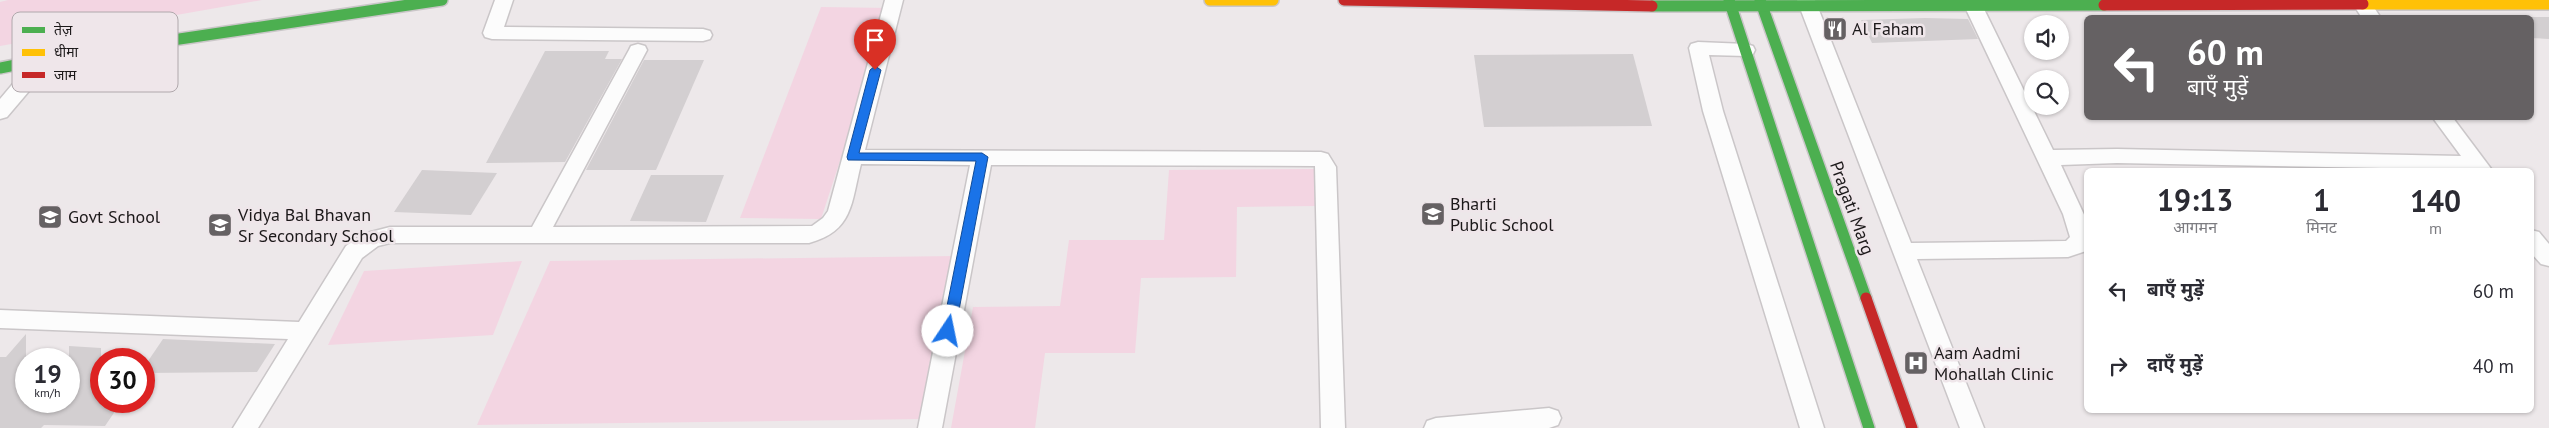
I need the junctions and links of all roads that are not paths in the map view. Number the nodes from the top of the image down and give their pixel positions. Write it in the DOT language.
graph roads {
  1 [pos="442,0"];
  2 [pos="504,0"];
  3 [pos="894,0"];
  4 [pos="1210,0"];
  5 [pos="1234,0"];
  6 [pos="1273,0"];
  7 [pos="1344,0"];
  8 [pos="1761,2"];
  9 [pos="1807,2"];
  10 [pos="2453,2"];
  11 [pos="1731,3"];
  12 [pos="2549,4"];
  13 [pos="1972,5"];
  14 [pos="2367,11"];
  15 [pos="178,34"];
  16 [pos="703,35"];
  17 [pos="638,50"];
  18 [pos="1746,50"];
  19 [pos="12,63"];
  20 [pos="0,68"];
  21 [pos="14,92"];
  22 [pos="0,112"];
  23 [pos="2444,120"];
  24 [pos="852,157"];
  25 [pos="982,157"];
  26 [pos="2047,158"];
  27 [pos="2479,167"];
  28 [pos="538,235"];
  29 [pos="2534,241"];
  30 [pos="1904,251"];
  31 [pos="2549,258"];
  32 [pos="0,319"];
  33 [pos="307,331"];
  34 [pos="1549,418"];
  35 [pos="244,428"];
  36 [pos="930,428"];
  37 [pos="1333,428"];
  38 [pos="1436,428"];
  39 [pos="1812,428"];
  40 [pos="1869,428"];
  41 [pos="1912,428"];
  42 [pos="1972,428"];
  1 -- 15 [label="street"];
  2 -- 16 [label="street"];
  3 -- 24 [label="street"];
  4 -- 5 [label="street"];
  5 -- 6 [label="street"];
  7 -- 11 [label="street"];
  8 -- 9 [label="street"];
  8 -- 11 [label="street"];
  8 -- 41 [label="street, Pragati Marg"];
  9 -- 13 [label="street"];
  9 -- 30 [label="street"];
  10 -- 12 [label="street"];
  10 -- 14 [label="street"];
  11 -- 18 [label="street"];
  13 -- 14 [label="street"];
  13 -- 26 [label="street"];
  17 -- 28 [label="street"];
  18 -- 39 [label="street"];
  18 -- 40 [label="street"];
  19 -- 20 [label="street"];
  21 -- 22 [label="street"];
  23 -- 27 [label="street"];
  24 -- 25 [label="street"];
  24 -- 28 [label="street"];
  25 -- 36 [label="street"];
  25 -- 37 [label="street"];
  26 -- 27 [label="street"];
  26 -- 30 [label="street"];
  28 -- 33 [label="street"];
  29 -- 31 [label="street"];
  30 -- 42 [label="street"];
  32 -- 33 [label="street"];
  33 -- 35 [label="street"];
  34 -- 38 [label="street"];
}
